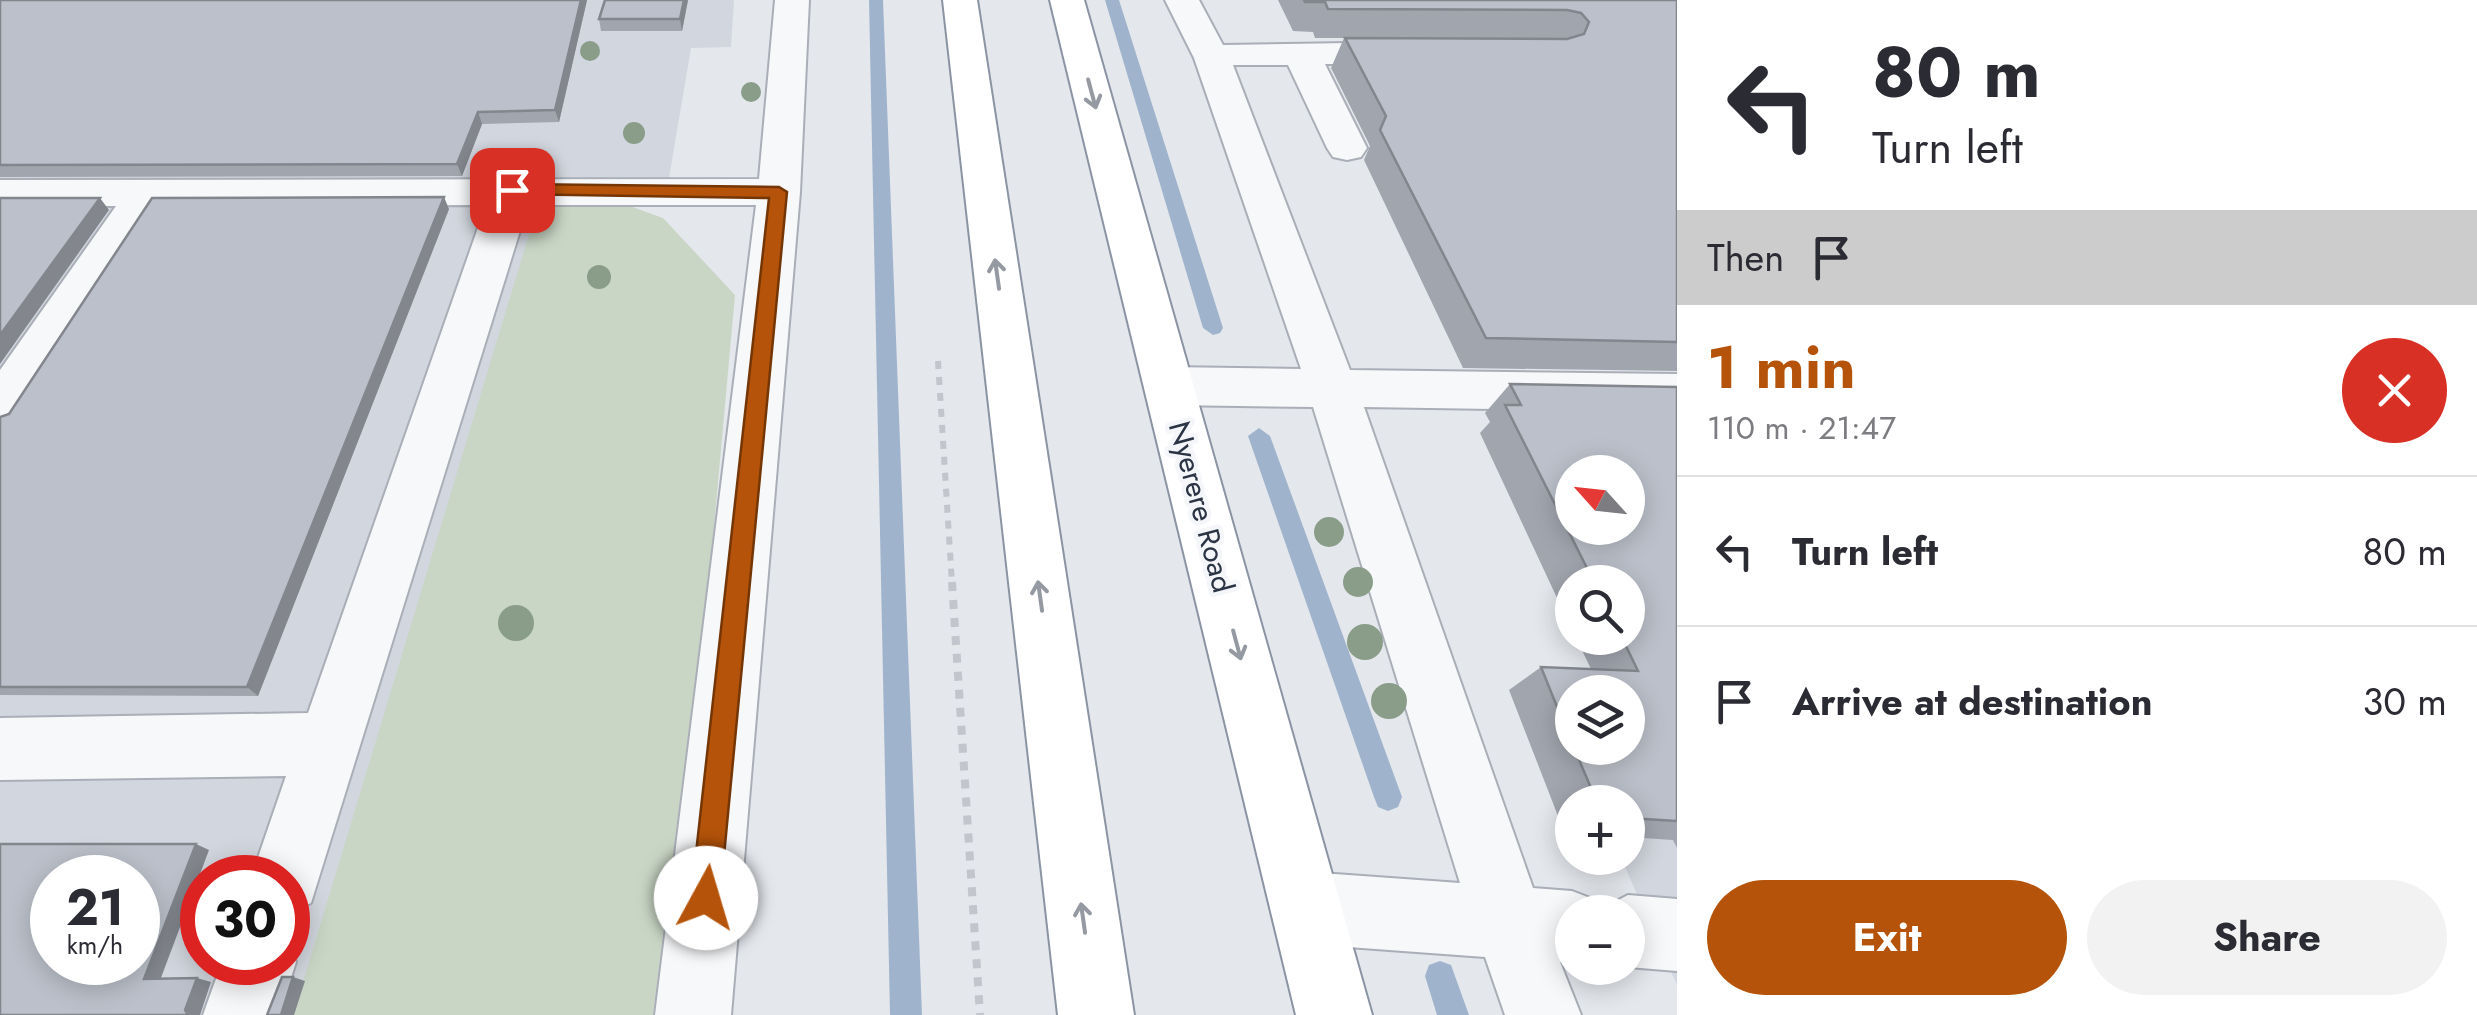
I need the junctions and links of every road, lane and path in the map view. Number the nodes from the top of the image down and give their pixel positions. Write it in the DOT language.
graph roads {
  1 [pos="792,0"];
  2 [pos="960,0"];
  3 [pos="1067,0"];
  4 [pos="1182,0"];
  5 [pos="1301,53"];
  6 [pos="1453,54"];
  7 [pos="1212,58"];
  8 [pos="1347,148"];
  9 [pos="512,190"];
  10 [pos="147,192"];
  11 [pos="779,192"];
  12 [pos="0,193"];
  13 [pos="938,353"];
  14 [pos="1169,386"];
  15 [pos="1332,388"];
  16 [pos="1677,393"];
  17 [pos="0,409"];
  18 [pos="330,744"];
  19 [pos="0,749"];
  20 [pos="294,855"];
  21 [pos="1307,908"];
  22 [pos="1541,925"];
  23 [pos="1645,932"];
  24 [pos="1677,934"];
  25 [pos="251,985"];
  26 [pos="241,1015"];
  27 [pos="694,1015"];
  28 [pos="980,1015"];
  29 [pos="1096,1015"];
  30 [pos="1334,1015"];
  31 [pos="1543,1015"];
  1 -- 11 [label="street"];
  29 -- 2 [label="highway, one-way"];
  3 -- 14 [label="highway, Nyerere Road, one-way"];
  4 -- 7 [label="street"];
  5 -- 6 [label="street"];
  5 -- 7 [label="street"];
  5 -- 8 [label="street"];
  7 -- 15 [label="street"];
  9 -- 10 [label="street"];
  9 -- 11 [label="street"];
  9 -- 18 [label="street"];
  10 -- 12 [label="street"];
  10 -- 17 [label="street"];
  11 -- 27 [label="street"];
  13 -- 28 [label="path"];
  14 -- 15 [label="street"];
  14 -- 21 [label="highway, Nyerere Road, one-way"];
  15 -- 16 [label="street"];
  15 -- 22 [label="street"];
  18 -- 19 [label="street"];
  18 -- 20 [label="street"];
  21 -- 22 [label="street"];
  21 -- 30 [label="highway, Nyerere Road"];
  22 -- 31 [label="street"];
  23 -- 24 [label="street"];
  25 -- 26 [label="street"];
}
